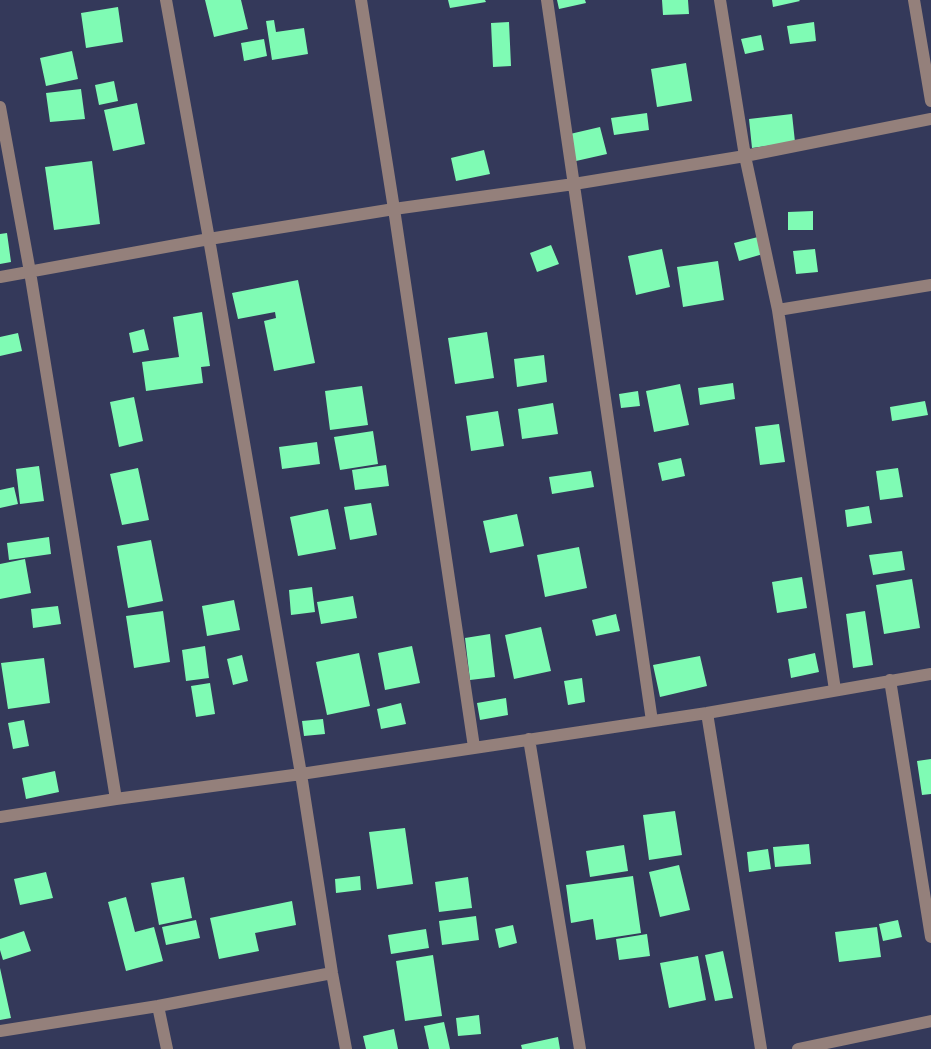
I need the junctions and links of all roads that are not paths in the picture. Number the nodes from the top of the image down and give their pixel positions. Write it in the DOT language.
graph roads {
  1 [pos="166,0"];
  2 [pos="361,0"];
  3 [pos="547,0"];
  4 [pos="720,0"];
  5 [pos="914,0"];
  6 [pos="931,100"];
  7 [pos="0,107"];
  8 [pos="931,119"];
  9 [pos="745,156"];
  10 [pos="574,184"];
  11 [pos="394,209"];
  12 [pos="210,239"];
  13 [pos="30,272"];
  14 [pos="0,277"];
  15 [pos="931,285"];
  16 [pos="778,310"];
  17 [pos="931,674"];
  18 [pos="890,680"];
  19 [pos="835,690"];
  20 [pos="707,713"];
  21 [pos="652,721"];
  22 [pos="529,739"];
  23 [pos="474,747"];
  24 [pos="301,774"];
  25 [pos="116,799"];
  26 [pos="0,817"];
  27 [pos="931,937"];
  28 [pos="332,972"];
  29 [pos="158,1006"];
  30 [pos="931,1020"];
  31 [pos="0,1031"];
  32 [pos="167,1049"];
  33 [pos="346,1049"];
  34 [pos="580,1049"];
  35 [pos="761,1049"];
  36 [pos="798,1049"];
  1 -- 12 [label="street"];
  2 -- 11 [label="street"];
  3 -- 10 [label="street"];
  4 -- 9 [label="street"];
  5 -- 6 [label="street"];
  7 -- 13 [label="street"];
  8 -- 9 [label="street"];
  9 -- 10 [label="street"];
  9 -- 16 [label="street"];
  10 -- 11 [label="street"];
  10 -- 21 [label="street"];
  11 -- 12 [label="street"];
  11 -- 23 [label="street"];
  12 -- 13 [label="street"];
  12 -- 24 [label="street"];
  13 -- 14 [label="street"];
  13 -- 25 [label="street"];
  15 -- 16 [label="street"];
  16 -- 19 [label="street"];
  17 -- 18 [label="street"];
  18 -- 19 [label="street"];
  18 -- 27 [label="street"];
  19 -- 20 [label="street"];
  20 -- 21 [label="street"];
  20 -- 35 [label="street"];
  21 -- 22 [label="street"];
  22 -- 23 [label="street"];
  22 -- 34 [label="street"];
  23 -- 24 [label="street"];
  24 -- 25 [label="street"];
  24 -- 28 [label="street"];
  25 -- 26 [label="street"];
  28 -- 29 [label="street"];
  28 -- 33 [label="street"];
  29 -- 31 [label="street"];
  29 -- 32 [label="street"];
  30 -- 36 [label="street"];
}
